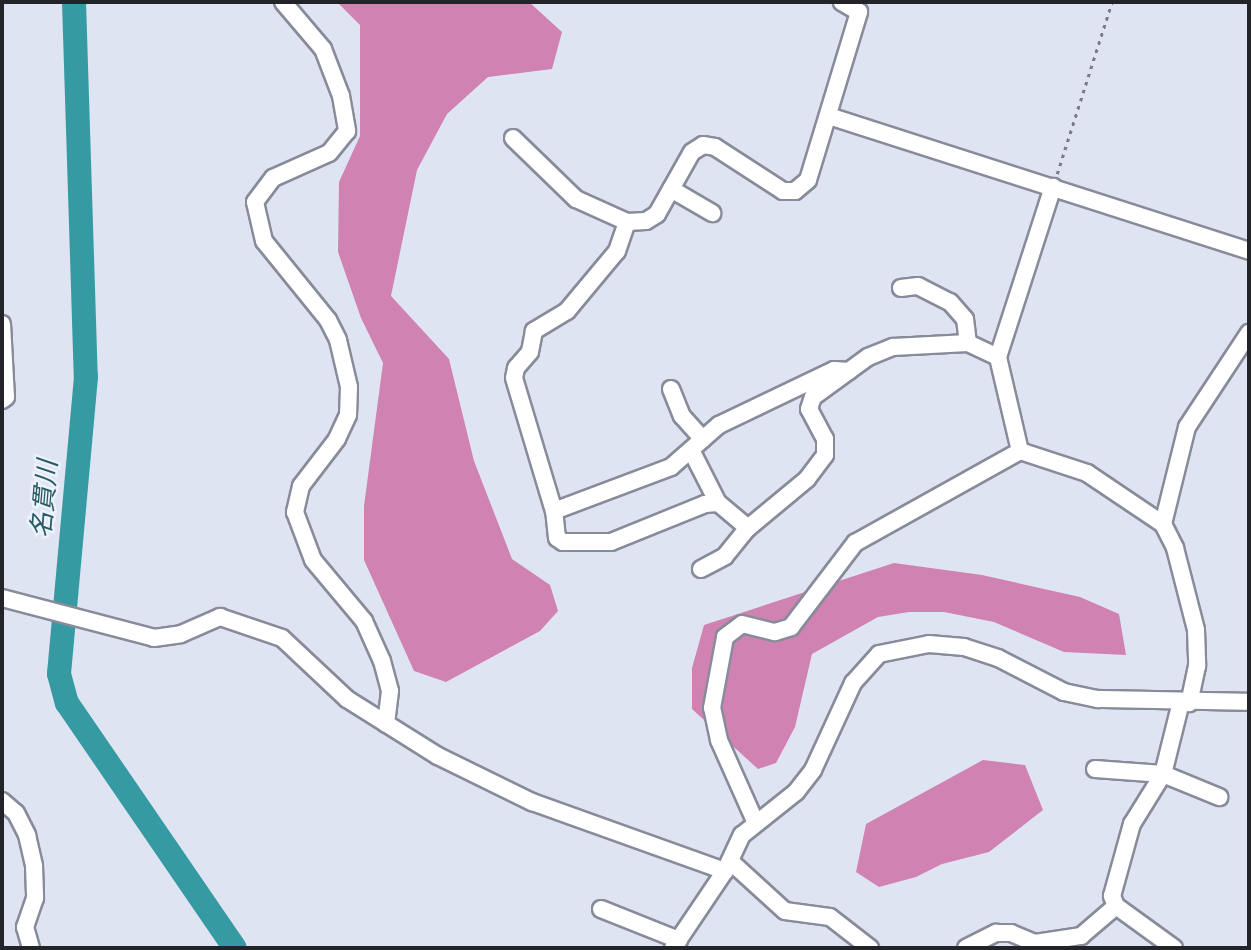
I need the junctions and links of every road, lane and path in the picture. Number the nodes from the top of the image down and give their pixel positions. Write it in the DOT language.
graph roads {
  1 [pos="283,2"];
  2 [pos="842,2"];
  3 [pos="1112,2"];
  4 [pos="829,116"];
  5 [pos="513,138"];
  6 [pos="1053,187"];
  7 [pos="671,189"];
  8 [pos="712,213"];
  9 [pos="627,222"];
  10 [pos="1249,251"];
  11 [pos="901,288"];
  12 [pos="2,324"];
  13 [pos="1249,332"];
  14 [pos="968,343"];
  15 [pos="998,357"];
  16 [pos="849,371"];
  17 [pos="671,388"];
  18 [pos="2,400"];
  19 [pos="697,445"];
  20 [pos="1020,451"];
  21 [pos="718,503"];
  22 [pos="554,511"];
  23 [pos="1163,524"];
  24 [pos="748,528"];
  25 [pos="701,569"];
  26 [pos="2,598"];
  27 [pos="1185,702"];
  28 [pos="1249,702"];
  29 [pos="386,724"];
  30 [pos="1096,769"];
  31 [pos="1163,774"];
  32 [pos="1219,797"];
  33 [pos="2,801"];
  34 [pos="755,821"];
  35 [pos="728,866"];
  36 [pos="1116,906"];
  37 [pos="601,909"];
  38 [pos="676,944"];
  39 [pos="1170,947"];
  40 [pos="31,948"];
  41 [pos="870,948"];
  42 [pos="966,948"];
  1 -- 29 [label="street"];
  2 -- 4 [label="street"];
  3 -- 6 [label="path"];
  4 -- 6 [label="street"];
  4 -- 7 [label="street"];
  5 -- 9 [label="street"];
  6 -- 10 [label="street"];
  6 -- 15 [label="street"];
  7 -- 8 [label="street"];
  7 -- 9 [label="street"];
  9 -- 22 [label="street"];
  11 -- 14 [label="street"];
  12 -- 18 [label="street"];
  13 -- 23 [label="street"];
  14 -- 15 [label="street"];
  14 -- 16 [label="street"];
  15 -- 20 [label="street"];
  16 -- 19 [label="street"];
  16 -- 24 [label="street"];
  17 -- 19 [label="street"];
  19 -- 21 [label="street"];
  19 -- 22 [label="street"];
  20 -- 23 [label="street"];
  20 -- 34 [label="street"];
  21 -- 22 [label="street"];
  21 -- 24 [label="street"];
  23 -- 27 [label="street"];
  24 -- 25 [label="street"];
  26 -- 29 [label="street"];
  27 -- 28 [label="street"];
  27 -- 31 [label="street"];
  27 -- 34 [label="street"];
  29 -- 35 [label="street"];
  30 -- 31 [label="street"];
  31 -- 32 [label="street"];
  31 -- 36 [label="street"];
  33 -- 40 [label="street"];
  34 -- 35 [label="street"];
  35 -- 38 [label="street"];
  35 -- 41 [label="street"];
  36 -- 39 [label="street"];
  36 -- 42 [label="street"];
  37 -- 38 [label="street"];
}
